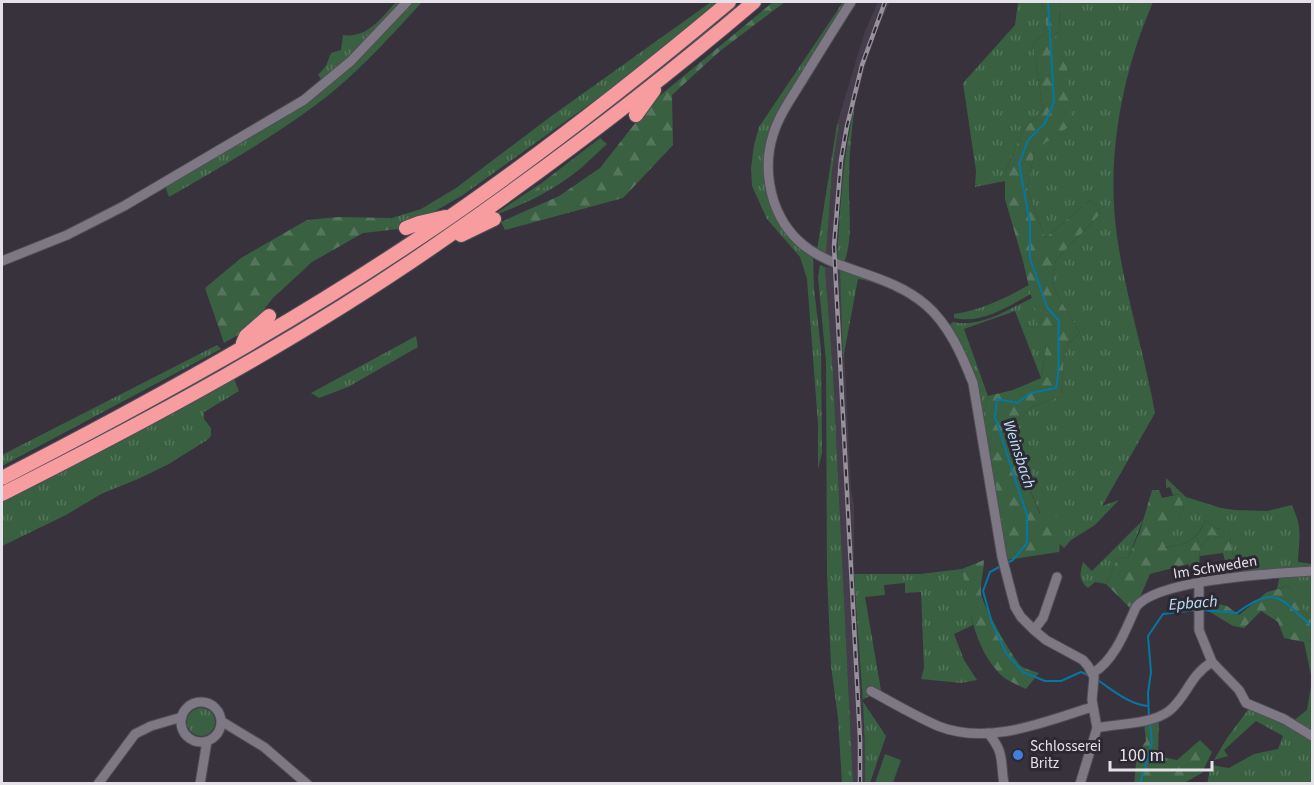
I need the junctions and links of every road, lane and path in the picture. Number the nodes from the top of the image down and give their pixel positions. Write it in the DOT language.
graph roads {
  1 [pos="406,2"];
  2 [pos="729,2"];
  3 [pos="754,2"];
  4 [pos="851,2"];
  5 [pos="659,80"];
  6 [pos="636,115"];
  7 [pos="451,216"];
  8 [pos="494,219"];
  9 [pos="406,228"];
  10 [pos="437,244"];
  11 [pos="2,261"];
  12 [pos="269,316"];
  13 [pos="238,350"];
  14 [pos="2,478"];
  15 [pos="2,494"];
  16 [pos="1312,571"];
  17 [pos="1057,577"];
  18 [pos="1199,583"];
  19 [pos="1034,630"];
  20 [pos="1212,662"];
  21 [pos="1093,672"];
  22 [pos="872,691"];
  23 [pos="1092,707"];
  24 [pos="182,717"];
  25 [pos="221,721"];
  26 [pos="160,724"];
  27 [pos="1096,728"];
  28 [pos="182,729"];
  29 [pos="217,733"];
  30 [pos="241,733"];
  31 [pos="988,733"];
  32 [pos="1312,736"];
  33 [pos="195,741"];
  34 [pos="207,741"];
  35 [pos="203,761"];
  36 [pos="98,783"];
  37 [pos="200,783"];
  38 [pos="307,783"];
  39 [pos="1004,783"];
  40 [pos="1080,783"];
  1 -- 11 [label="street"];
  2 -- 7 [label="highway"];
  3 -- 5 [label="highway"];
  4 -- 19 [label="street"];
  5 -- 6 [label="highway"];
  5 -- 10 [label="highway"];
  7 -- 9 [label="highway"];
  7 -- 13 [label="highway"];
  8 -- 10 [label="highway"];
  10 -- 15 [label="highway"];
  12 -- 13 [label="highway"];
  13 -- 14 [label="highway"];
  16 -- 18 [label="street, Im Schweden"];
  17 -- 19 [label="street"];
  18 -- 20 [label="street"];
  18 -- 21 [label="street, Im Schweden"];
  19 -- 21 [label="street"];
  20 -- 27 [label="street"];
  20 -- 32 [label="street"];
  21 -- 23 [label="street"];
  22 -- 31 [label="street"];
  23 -- 27 [label="street"];
  23 -- 31 [label="street"];
  24 -- 25 [label="street"];
  24 -- 26 [label="street"];
  24 -- 28 [label="street"];
  25 -- 29 [label="street"];
  25 -- 30 [label="street"];
  26 -- 28 [label="street"];
  26 -- 36 [label="street"];
  27 -- 40 [label="street"];
  28 -- 33 [label="street"];
  29 -- 30 [label="street"];
  29 -- 34 [label="street"];
  30 -- 38 [label="street"];
  31 -- 39 [label="street"];
  33 -- 34 [label="street"];
  33 -- 35 [label="street"];
  34 -- 35 [label="street"];
  35 -- 37 [label="street"];
}
